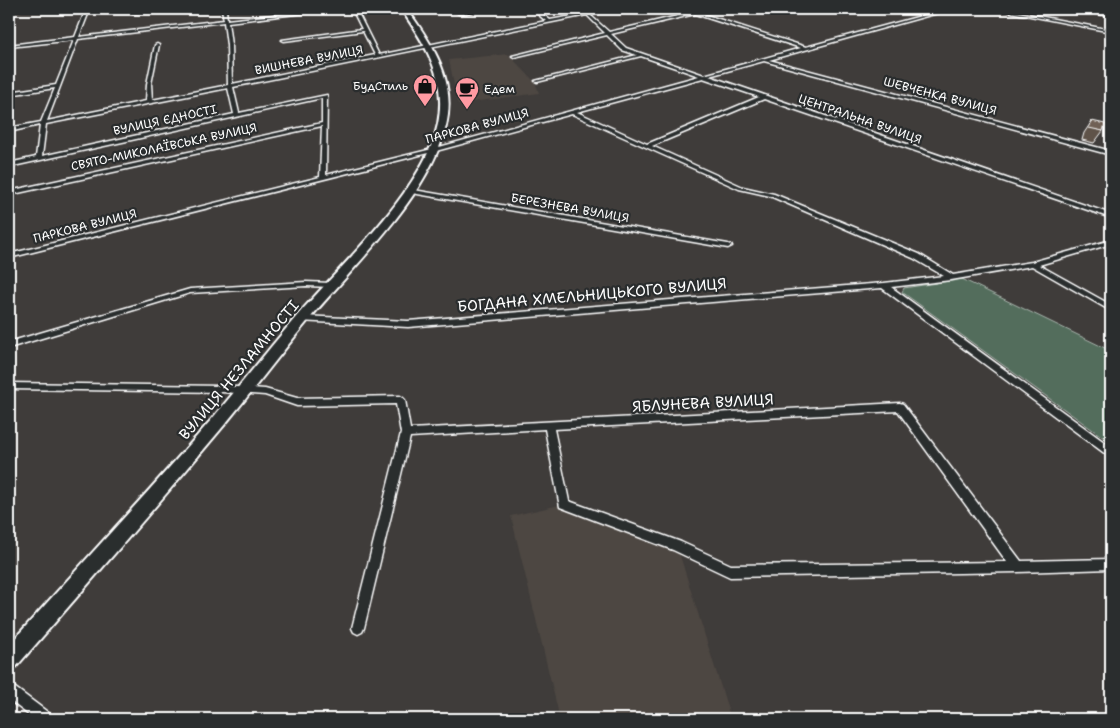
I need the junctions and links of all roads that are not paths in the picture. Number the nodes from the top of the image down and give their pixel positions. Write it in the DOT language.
graph roads {
  1 [pos="24,9"];
  2 [pos="88,9"];
  3 [pos="133,9"];
  4 [pos="173,9"];
  5 [pos="224,9"];
  6 [pos="329,9"];
  7 [pos="354,9"];
  8 [pos="404,9"];
  9 [pos="454,9"];
  10 [pos="492,9"];
  11 [pos="534,9"];
  12 [pos="582,9"];
  13 [pos="613,9"];
  14 [pos="713,9"];
  15 [pos="947,9"];
  16 [pos="997,9"];
  17 [pos="1065,9"];
  18 [pos="9,10"];
  19 [pos="694,13"];
  20 [pos="588,14"];
  21 [pos="1111,15"];
  22 [pos="226,21"];
  23 [pos="550,22"];
  24 [pos="363,30"];
  25 [pos="1111,30"];
  26 [pos="607,33"];
  27 [pos="77,38"];
  28 [pos="284,40"];
  29 [pos="157,45"];
  30 [pos="9,46"];
  31 [pos="430,47"];
  32 [pos="804,48"];
  33 [pos="514,56"];
  34 [pos="642,56"];
  35 [pos="378,57"];
  36 [pos="763,59"];
  37 [pos="705,76"];
  38 [pos="537,81"];
  39 [pos="59,86"];
  40 [pos="230,86"];
  41 [pos="9,93"];
  42 [pos="325,96"];
  43 [pos="764,97"];
  44 [pos="149,103"];
  45 [pos="572,112"];
  46 [pos="236,114"];
  47 [pos="43,124"];
  48 [pos="323,124"];
  49 [pos="9,130"];
  50 [pos="647,146"];
  51 [pos="434,150"];
  52 [pos="1111,153"];
  53 [pos="39,158"];
  54 [pos="9,165"];
  55 [pos="323,178"];
  56 [pos="408,191"];
  57 [pos="9,193"];
  58 [pos="1111,216"];
  59 [pos="1111,242"];
  60 [pos="728,246"];
  61 [pos="9,256"];
  62 [pos="1033,264"];
  63 [pos="951,278"];
  64 [pos="884,284"];
  65 [pos="332,285"];
  66 [pos="1111,308"];
  67 [pos="302,319"];
  68 [pos="9,345"];
  69 [pos="9,386"];
  70 [pos="245,390"];
  71 [pos="549,426"];
  72 [pos="406,434"];
  73 [pos="1111,452"];
  74 [pos="1111,564"];
  75 [pos="1018,567"];
  76 [pos="358,628"];
  77 [pos="9,660"];
  78 [pos="9,692"];
  79 [pos="45,719"];
  1 -- 18 [label="street"];
  2 -- 27 [label="street"];
  3 -- 4 [label="street"];
  5 -- 22 [label="street"];
  6 -- 22 [label="street"];
  7 -- 24 [label="street"];
  8 -- 31 [label="highway"];
  9 -- 10 [label="street"];
  11 -- 23 [label="street"];
  12 -- 20 [label="street, ЦЕНТРАЛЬНА ВУЛИЦЯ"];
  13 -- 20 [label="street, ВИШНЕВА ВУЛИЦЯ"];
  14 -- 19 [label="street"];
  15 -- 32 [label="street, ПАРКОВА ВУЛИЦЯ"];
  16 -- 25 [label="street"];
  17 -- 21 [label="street"];
  19 -- 26 [label="street"];
  19 -- 32 [label="street"];
  20 -- 23 [label="street, ВИШНЕВА ВУЛИЦЯ"];
  20 -- 26 [label="street, ЦЕНТРАЛЬНА ВУЛИЦЯ"];
  22 -- 27 [label="street"];
  22 -- 40 [label="street"];
  23 -- 31 [label="street, ВИШНЕВА ВУЛИЦЯ"];
  24 -- 28 [label="street"];
  24 -- 35 [label="street"];
  26 -- 33 [label="street"];
  26 -- 34 [label="street, ЦЕНТРАЛЬНА ВУЛИЦЯ"];
  27 -- 30 [label="street"];
  27 -- 39 [label="street"];
  29 -- 44 [label="street"];
  31 -- 35 [label="street, ВИШНЕВА ВУЛИЦЯ"];
  31 -- 51 [label="highway, ВУЛИЦЯ НЕЗЛАМНОСТІ"];
  32 -- 36 [label="street, ПАРКОВА ВУЛИЦЯ"];
  34 -- 37 [label="street, ЦЕНТРАЛЬНА ВУЛИЦЯ"];
  34 -- 38 [label="street"];
  35 -- 40 [label="street, ВИШНЕВА ВУЛИЦЯ"];
  36 -- 37 [label="street, ПАРКОВА ВУЛИЦЯ"];
  36 -- 52 [label="street, ШЕВЧЕНКА ВУЛИЦЯ"];
  37 -- 43 [label="street, ЦЕНТРАЛЬНА ВУЛИЦЯ"];
  37 -- 45 [label="street, ПАРКОВА ВУЛИЦЯ"];
  39 -- 41 [label="street"];
  39 -- 47 [label="street"];
  40 -- 44 [label="street, ВИШНЕВА ВУЛИЦЯ"];
  40 -- 46 [label="street"];
  42 -- 46 [label="street, ВУЛИЦЯ ЄДНОСТІ"];
  42 -- 48 [label="street"];
  43 -- 50 [label="street"];
  43 -- 58 [label="street, ЦЕНТРАЛЬНА ВУЛИЦЯ"];
  44 -- 47 [label="street, ВИШНЕВА ВУЛИЦЯ"];
  45 -- 50 [label="street"];
  45 -- 51 [label="street, ПАРКОВА ВУЛИЦЯ"];
  46 -- 53 [label="street, ВУЛИЦЯ ЄДНОСТІ"];
  47 -- 49 [label="street, ВИШНЕВА ВУЛИЦЯ"];
  47 -- 53 [label="street"];
  48 -- 55 [label="street"];
  48 -- 57 [label="street, СВЯТО-МИКОЛАЇВСЬКА ВУЛИЦЯ"];
  50 -- 63 [label="street"];
  51 -- 55 [label="street, ПАРКОВА ВУЛИЦЯ"];
  51 -- 56 [label="highway, ВУЛИЦЯ НЕЗЛАМНОСТІ"];
  53 -- 54 [label="street, ВУЛИЦЯ ЄДНОСТІ"];
  55 -- 61 [label="street, ПАРКОВА ВУЛИЦЯ"];
  56 -- 60 [label="street, БЕРЕЗНЕВА ВУЛИЦЯ"];
  56 -- 65 [label="highway, ВУЛИЦЯ НЕЗЛАМНОСТІ"];
  59 -- 62 [label="street, БОГДАНА ХМЕЛЬНИЦЬКОГО ВУЛИЦЯ"];
  62 -- 63 [label="street, БОГДАНА ХМЕЛЬНИЦЬКОГО ВУЛИЦЯ"];
  62 -- 66 [label="street"];
  63 -- 64 [label="street, БОГДАНА ХМЕЛЬНИЦЬКОГО ВУЛИЦЯ"];
  64 -- 67 [label="street, БОГДАНА ХМЕЛЬНИЦЬКОГО ВУЛИЦЯ"];
  64 -- 73 [label="street"];
  65 -- 67 [label="highway, ВУЛИЦЯ НЕЗЛАМНОСТІ"];
  65 -- 68 [label="street"];
  67 -- 70 [label="highway, ВУЛИЦЯ НЕЗЛАМНОСТІ"];
  69 -- 70 [label="street"];
  70 -- 72 [label="street"];
  70 -- 77 [label="highway, ВУЛИЦЯ НЕЗЛАМНОСТІ"];
  71 -- 72 [label="street, ЯБЛУНЕВА ВУЛИЦЯ"];
  71 -- 75 [label="street"];
  71 -- 75 [label="street, ЯБЛУНЕВА ВУЛИЦЯ"];
  72 -- 76 [label="street"];
  74 -- 75 [label="street"];
  78 -- 79 [label="street"];
}
